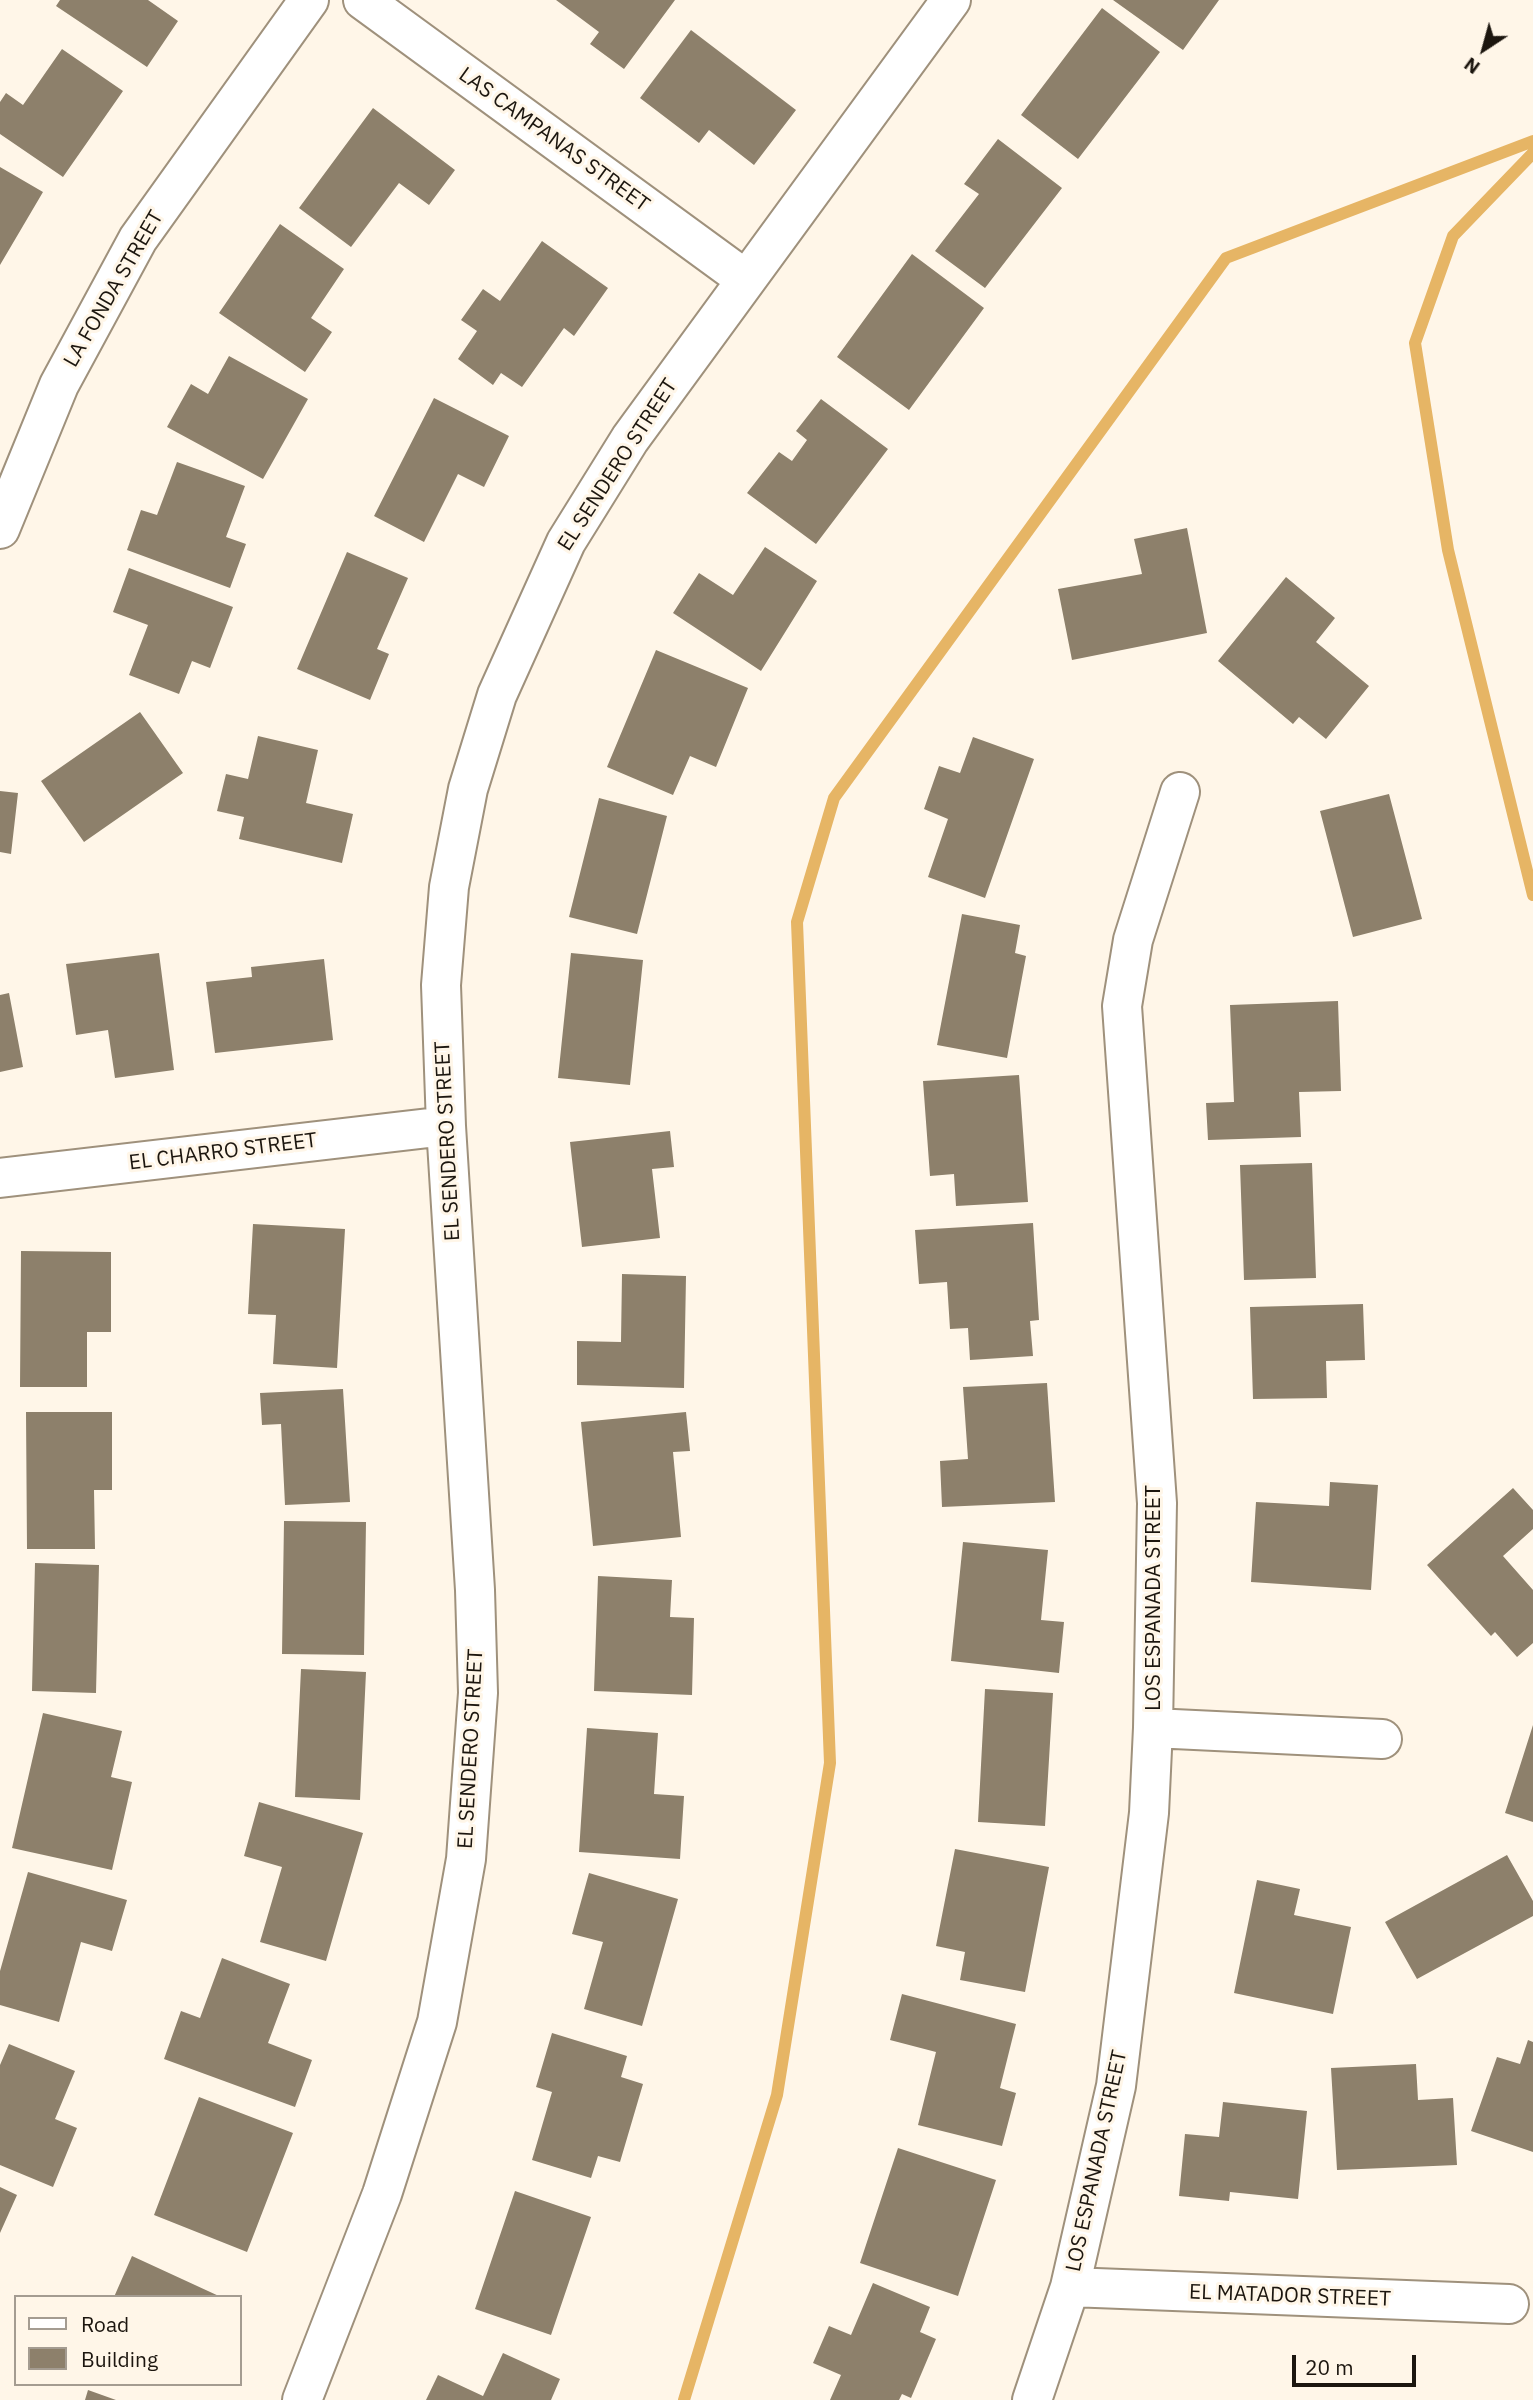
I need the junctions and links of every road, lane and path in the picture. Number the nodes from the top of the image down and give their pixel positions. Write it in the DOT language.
graph roads {
  1 [pos="309,0"];
  2 [pos="363,0"];
  3 [pos="951,0"];
  4 [pos="745,279"];
  5 [pos="0,528"];
  6 [pos="1180,792"];
  7 [pos="446,1126"];
  8 [pos="0,1178"];
  9 [pos="1153,1728"];
  10 [pos="1382,1739"];
  11 [pos="1070,2287"];
  12 [pos="1509,2304"];
  13 [pos="302,2400"];
  14 [pos="1032,2400"];
  1 -- 5 [label="street, LA FONDA STREET"];
  2 -- 4 [label="street, LAS CAMPANAS STREET"];
  3 -- 4 [label="street, EL SENDERO STREET"];
  4 -- 7 [label="street, EL SENDERO STREET"];
  6 -- 9 [label="street, LOS ESPANADA STREET"];
  7 -- 8 [label="street, EL CHARRO STREET"];
  7 -- 13 [label="street, EL SENDERO STREET"];
  9 -- 10 [label="street"];
  9 -- 11 [label="street, LOS ESPANADA STREET"];
  11 -- 12 [label="street, EL MATADOR STREET"];
  11 -- 14 [label="street, LOS ESPANADA STREET"];
}
